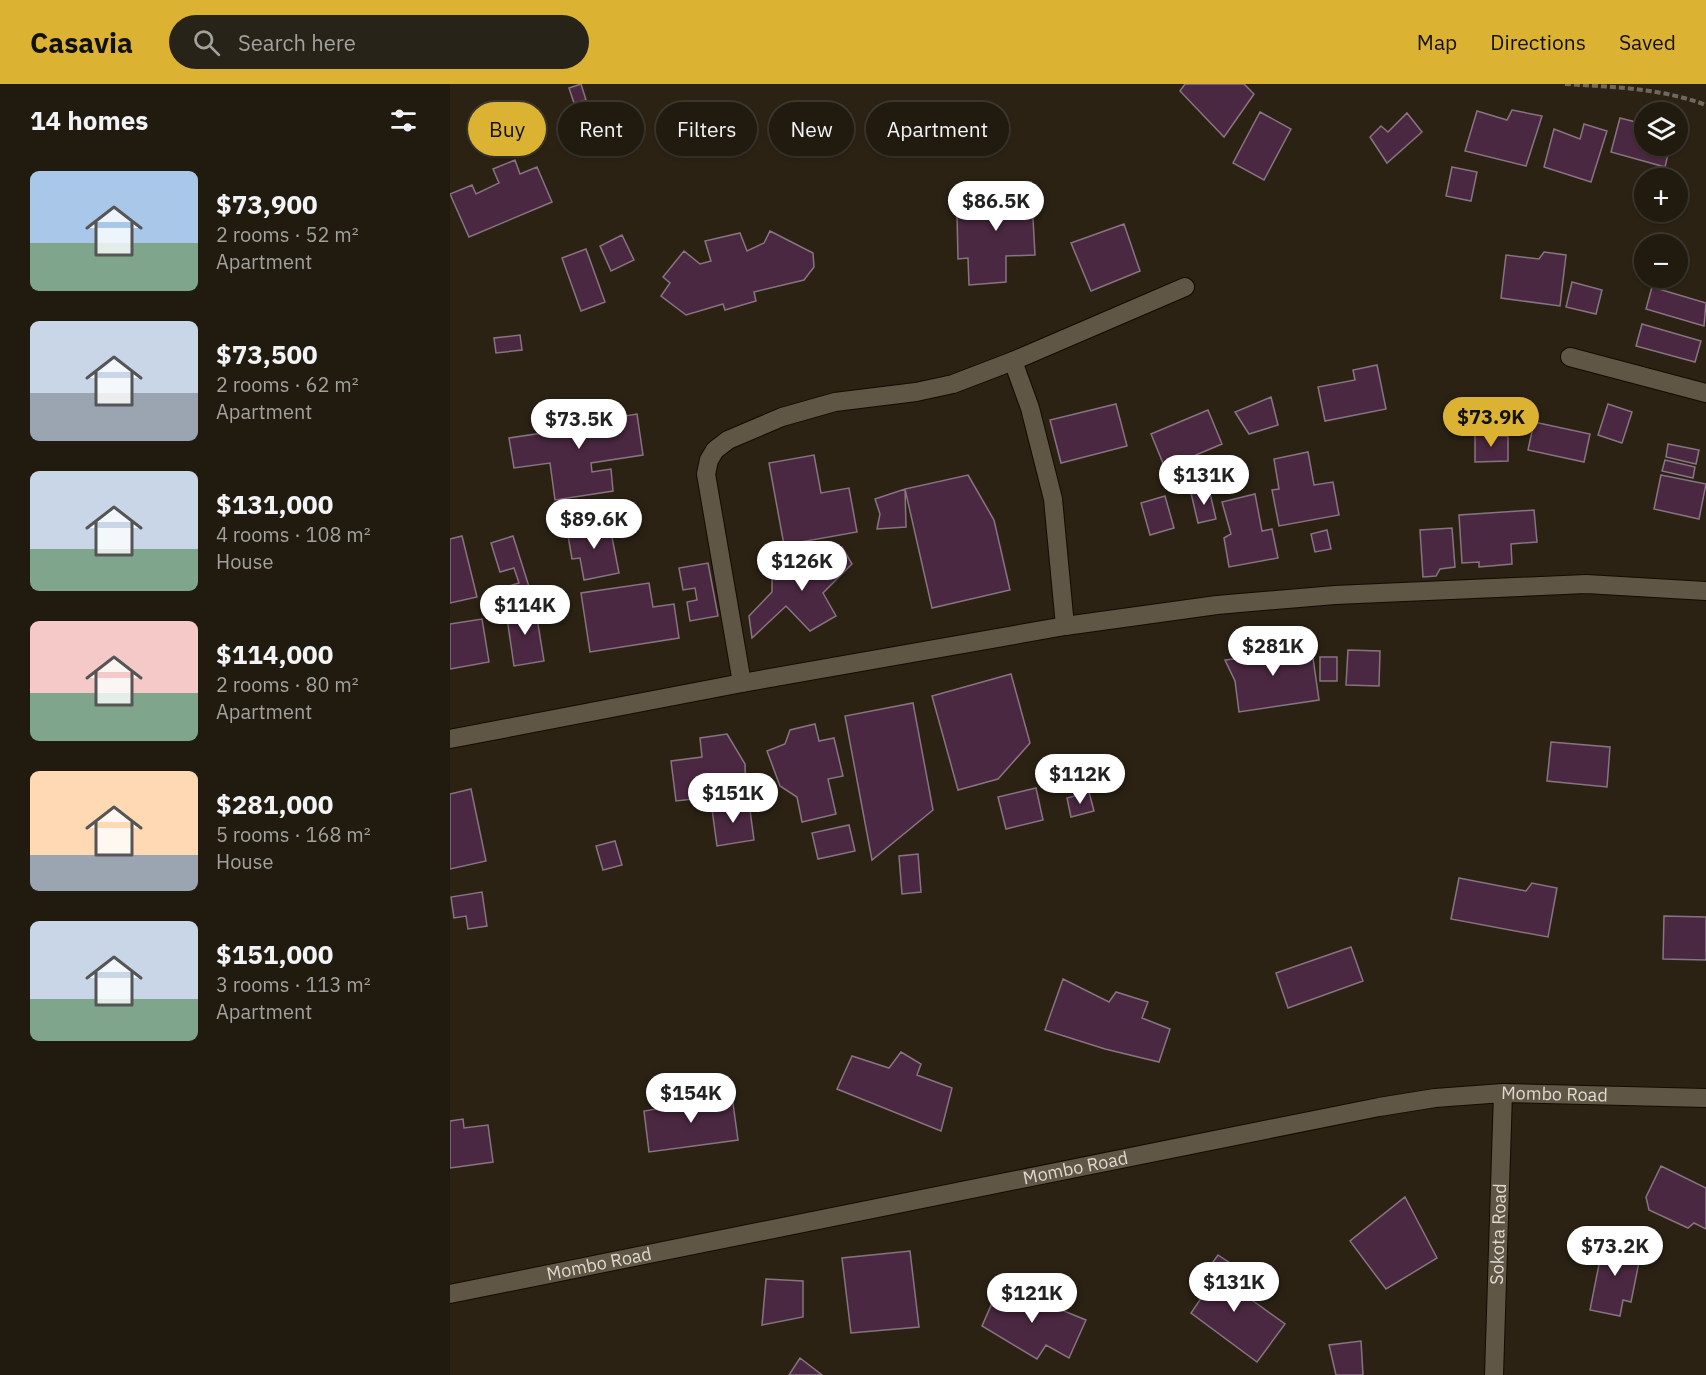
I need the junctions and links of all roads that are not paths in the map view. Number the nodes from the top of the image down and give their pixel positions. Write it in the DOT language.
graph roads {
  1 [pos="1185,287"];
  2 [pos="1570,357"];
  3 [pos="1013,361"];
  4 [pos="1706,393"];
  5 [pos="1706,591"];
  6 [pos="1065,626"];
  7 [pos="742,683"];
  8 [pos="450,739"];
  9 [pos="1503,1093"];
  10 [pos="1706,1098"];
  11 [pos="450,1294"];
  12 [pos="1494,1375"];
  1 -- 3 [label="street"];
  2 -- 4 [label="street"];
  3 -- 6 [label="street"];
  3 -- 7 [label="street"];
  5 -- 6 [label="street"];
  6 -- 7 [label="street"];
  7 -- 8 [label="street"];
  9 -- 10 [label="street, Mombo Road"];
  9 -- 11 [label="street, Mombo Road"];
  9 -- 12 [label="street, Sokota Road"];
}
